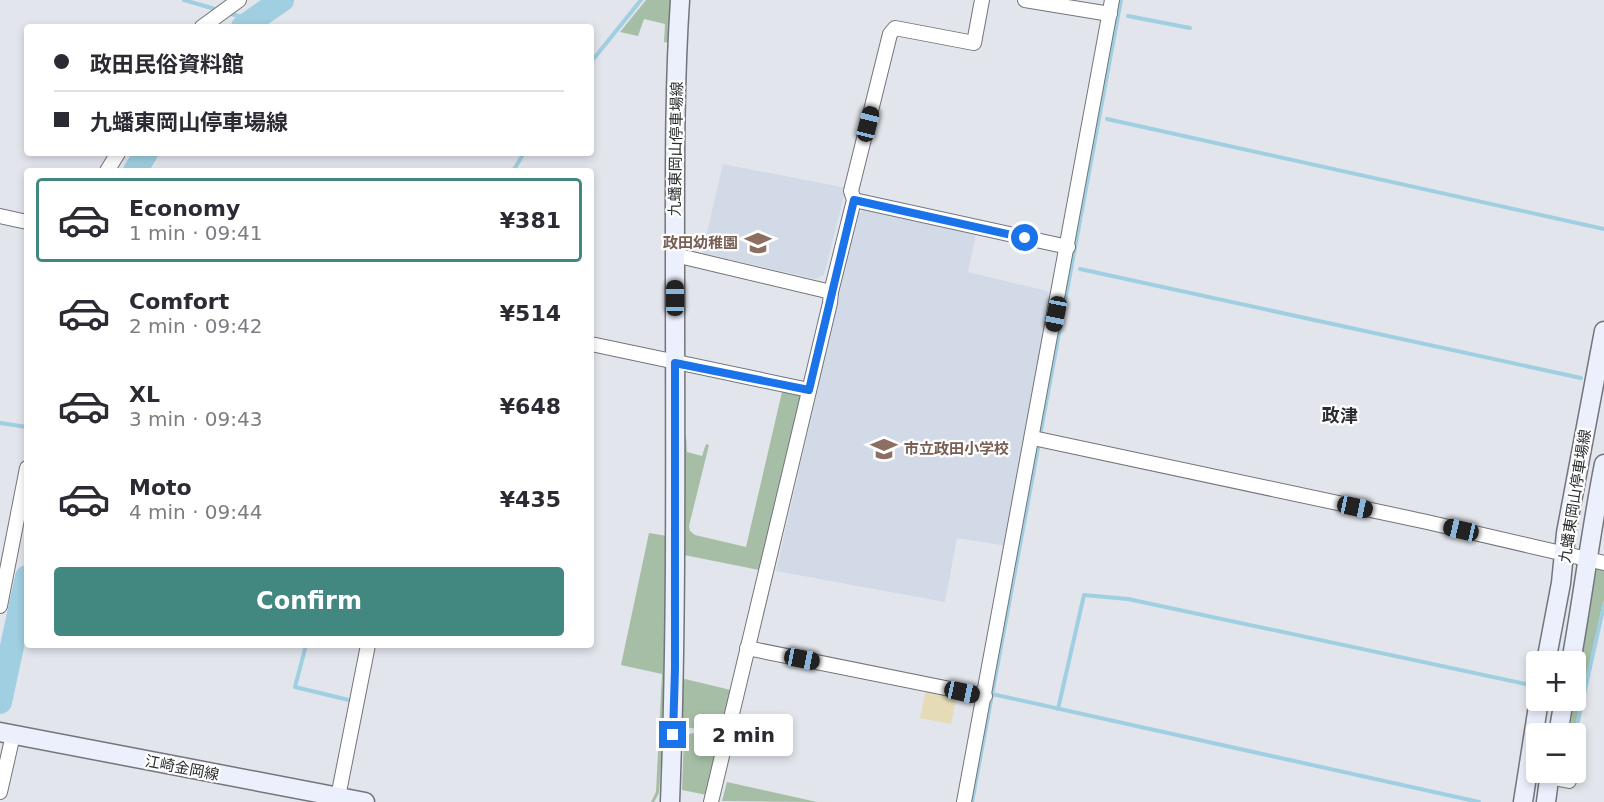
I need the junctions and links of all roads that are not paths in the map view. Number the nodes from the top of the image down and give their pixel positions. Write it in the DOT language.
graph roads {
  1 [pos="239,0"];
  2 [pos="680,0"];
  3 [pos="982,0"];
  4 [pos="1025,0"];
  5 [pos="1112,0"];
  6 [pos="1110,14"];
  7 [pos="206,24"];
  8 [pos="854,200"];
  9 [pos="0,216"];
  10 [pos="24,221"];
  11 [pos="1068,247"];
  12 [pos="675,255"];
  13 [pos="831,292"];
  14 [pos="1604,331"];
  15 [pos="594,345"];
  16 [pos="675,363"];
  17 [pos="809,390"];
  18 [pos="1038,439"];
  19 [pos="1604,464"];
  20 [pos="24,483"];
  21 [pos="1565,554"];
  22 [pos="1596,561"];
  23 [pos="0,606"];
  24 [pos="367,648"];
  25 [pos="751,649"];
  26 [pos="1548,651"];
  27 [pos="1574,651"];
  28 [pos="985,696"];
  29 [pos="7,734"];
  30 [pos="1526,783"];
  31 [pos="1549,783"];
  32 [pos="0,792"];
  33 [pos="332,799"];
  34 [pos="365,802"];
  35 [pos="670,802"];
  36 [pos="711,802"];
  37 [pos="964,802"];
  38 [pos="1523,802"];
  39 [pos="1546,802"];
  1 -- 7 [label="street"];
  2 -- 12 [label="main road, 九蟠東岡山停車場線"];
  3 -- 8 [label="street"];
  4 -- 6 [label="street"];
  5 -- 6 [label="street"];
  6 -- 11 [label="street"];
  8 -- 11 [label="street"];
  8 -- 13 [label="street"];
  9 -- 10 [label="street"];
  11 -- 18 [label="street"];
  12 -- 13 [label="street"];
  12 -- 16 [label="main road, 九蟠東岡山停車場線"];
  13 -- 17 [label="street"];
  14 -- 21 [label="main road, 九蟠東岡山停車場線"];
  15 -- 16 [label="street"];
  16 -- 17 [label="street"];
  16 -- 35 [label="main road, 九蟠東岡山停車場線"];
  17 -- 25 [label="street"];
  18 -- 21 [label="street"];
  18 -- 28 [label="street"];
  19 -- 22 [label="main road, 九蟠東岡山停車場線"];
  20 -- 23 [label="street"];
  21 -- 22 [label="street"];
  21 -- 26 [label="main road, 九蟠東岡山停車場線"];
  22 -- 27 [label="main road, 九蟠東岡山停車場線"];
  24 -- 33 [label="street"];
  25 -- 28 [label="street"];
  25 -- 36 [label="street"];
  28 -- 37 [label="street"];
  29 -- 32 [label="street"];
  29 -- 33 [label="main road, 江崎金岡線"];
  30 -- 38 [label="main road"];
  31 -- 39 [label="main road"];
  33 -- 34 [label="main road, 江崎金岡線"];
}
